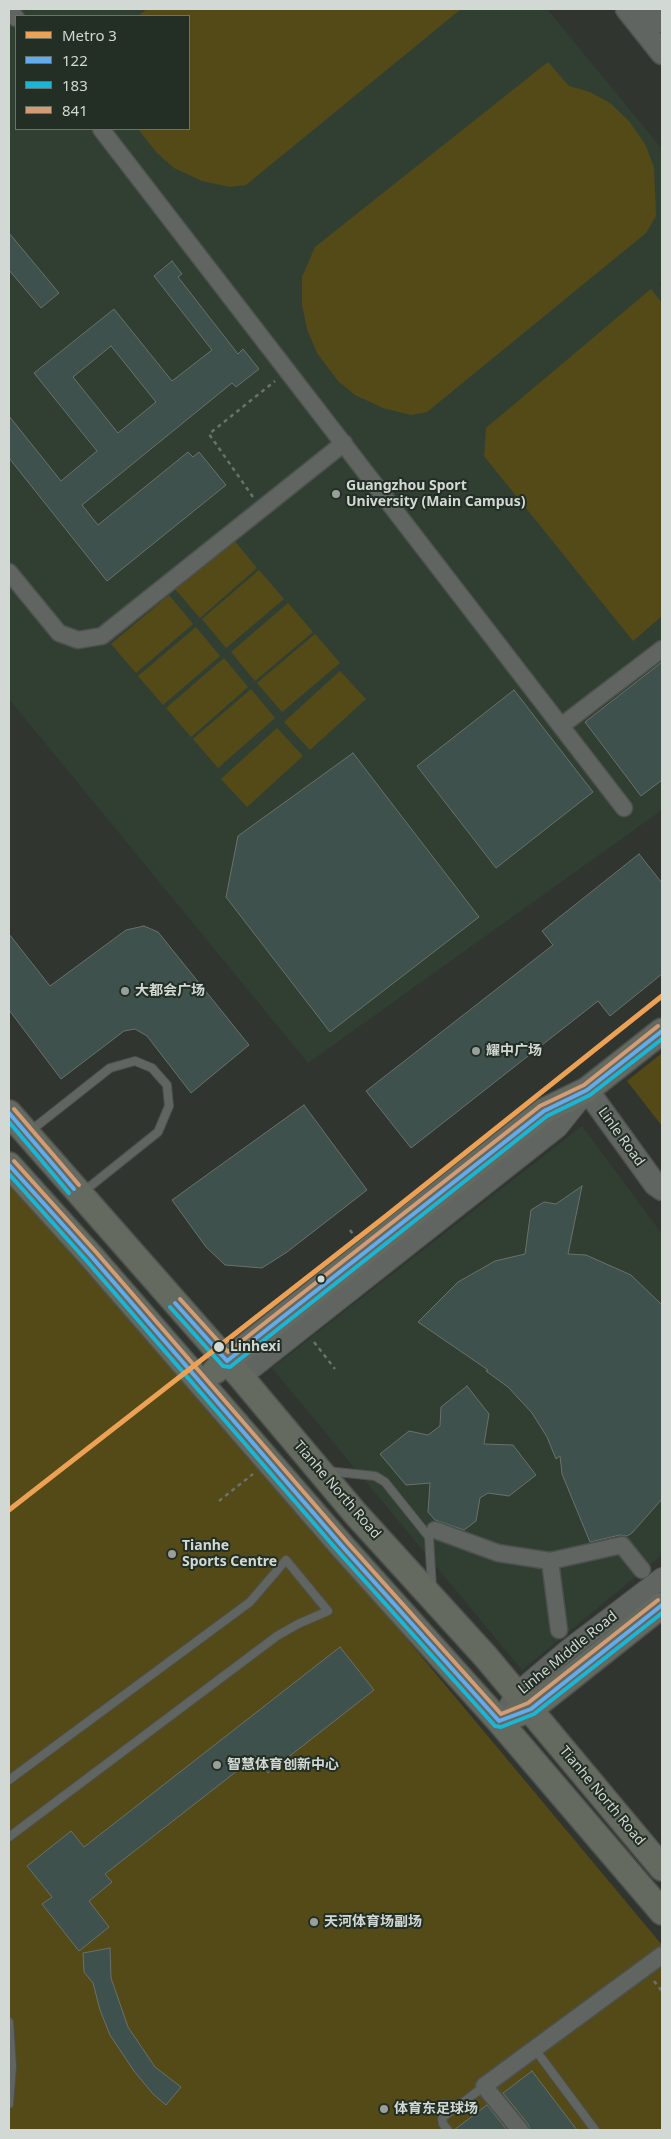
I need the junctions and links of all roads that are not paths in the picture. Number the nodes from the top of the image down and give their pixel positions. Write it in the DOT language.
graph roads {
  1 [pos="627,9"];
  2 [pos="652,9"];
  3 [pos="662,21"];
  4 [pos="662,53"];
  5 [pos="103,130"];
  6 [pos="344,443"];
  7 [pos="9,572"];
  8 [pos="662,649"];
  9 [pos="561,726"];
  10 [pos="624,808"];
  11 [pos="662,1031"];
  12 [pos="587,1090"];
  13 [pos="9,1113"];
  14 [pos="26,1133"];
  15 [pos="9,1165"];
  16 [pos="660,1191"];
  17 [pos="80,1195"];
  18 [pos="234,1369"];
  19 [pos="200,1383"];
  20 [pos="319,1470"];
  21 [pos="435,1530"];
  22 [pos="550,1561"];
  23 [pos="642,1570"];
  24 [pos="662,1578"];
  25 [pos="432,1597"];
  26 [pos="662,1606"];
  27 [pos="559,1630"];
  28 [pos="524,1701"];
  29 [pos="499,1721"];
  30 [pos="9,1780"];
  31 [pos="9,1837"];
  32 [pos="662,1868"];
  33 [pos="662,1912"];
  34 [pos="662,1950"];
  35 [pos="662,1955"];
  36 [pos="9,2022"];
  37 [pos="534,2048"];
  38 [pos="484,2086"];
  39 [pos="9,2104"];
  40 [pos="448,2130"];
  41 [pos="520,2130"];
  42 [pos="594,2130"];
  1 -- 4 [label="main road"];
  2 -- 3 [label="main road"];
  5 -- 6 [label="street"];
  6 -- 7 [label="street"];
  6 -- 9 [label="street"];
  8 -- 9 [label="street"];
  9 -- 10 [label="street"];
  11 -- 12 [label="main road"];
  12 -- 16 [label="main road, Linle Road"];
  12 -- 18 [label="main road"];
  13 -- 14 [label="main road, Tianhe North Road"];
  14 -- 17 [label="main road, Tianhe North Road"];
  14 -- 17 [label="lane"];
  15 -- 19 [label="main road"];
  17 -- 18 [label="main road, Tianhe North Road"];
  18 -- 19 [label="main road"];
  18 -- 20 [label="main road, Tianhe North Road"];
  19 -- 29 [label="main road"];
  20 -- 25 [label="main road, Tianhe North Road"];
  20 -- 25 [label="lane"];
  21 -- 22 [label="street"];
  22 -- 23 [label="street"];
  22 -- 27 [label="street"];
  24 -- 28 [label="street, Linhe Middle Road"];
  25 -- 28 [label="main road, Tianhe North Road"];
  26 -- 28 [label="main road, Linhe Middle Road"];
  28 -- 29 [label="main road, Linhe Middle Road"];
  28 -- 32 [label="main road, Tianhe North Road"];
  29 -- 33 [label="main road"];
  30 -- 31 [label="lane"];
  34 -- 37 [label="lane"];
  35 -- 38 [label="street"];
  36 -- 39 [label="lane"];
  37 -- 38 [label="lane"];
  37 -- 42 [label="lane"];
  38 -- 40 [label="lane"];
  38 -- 41 [label="street"];
}
